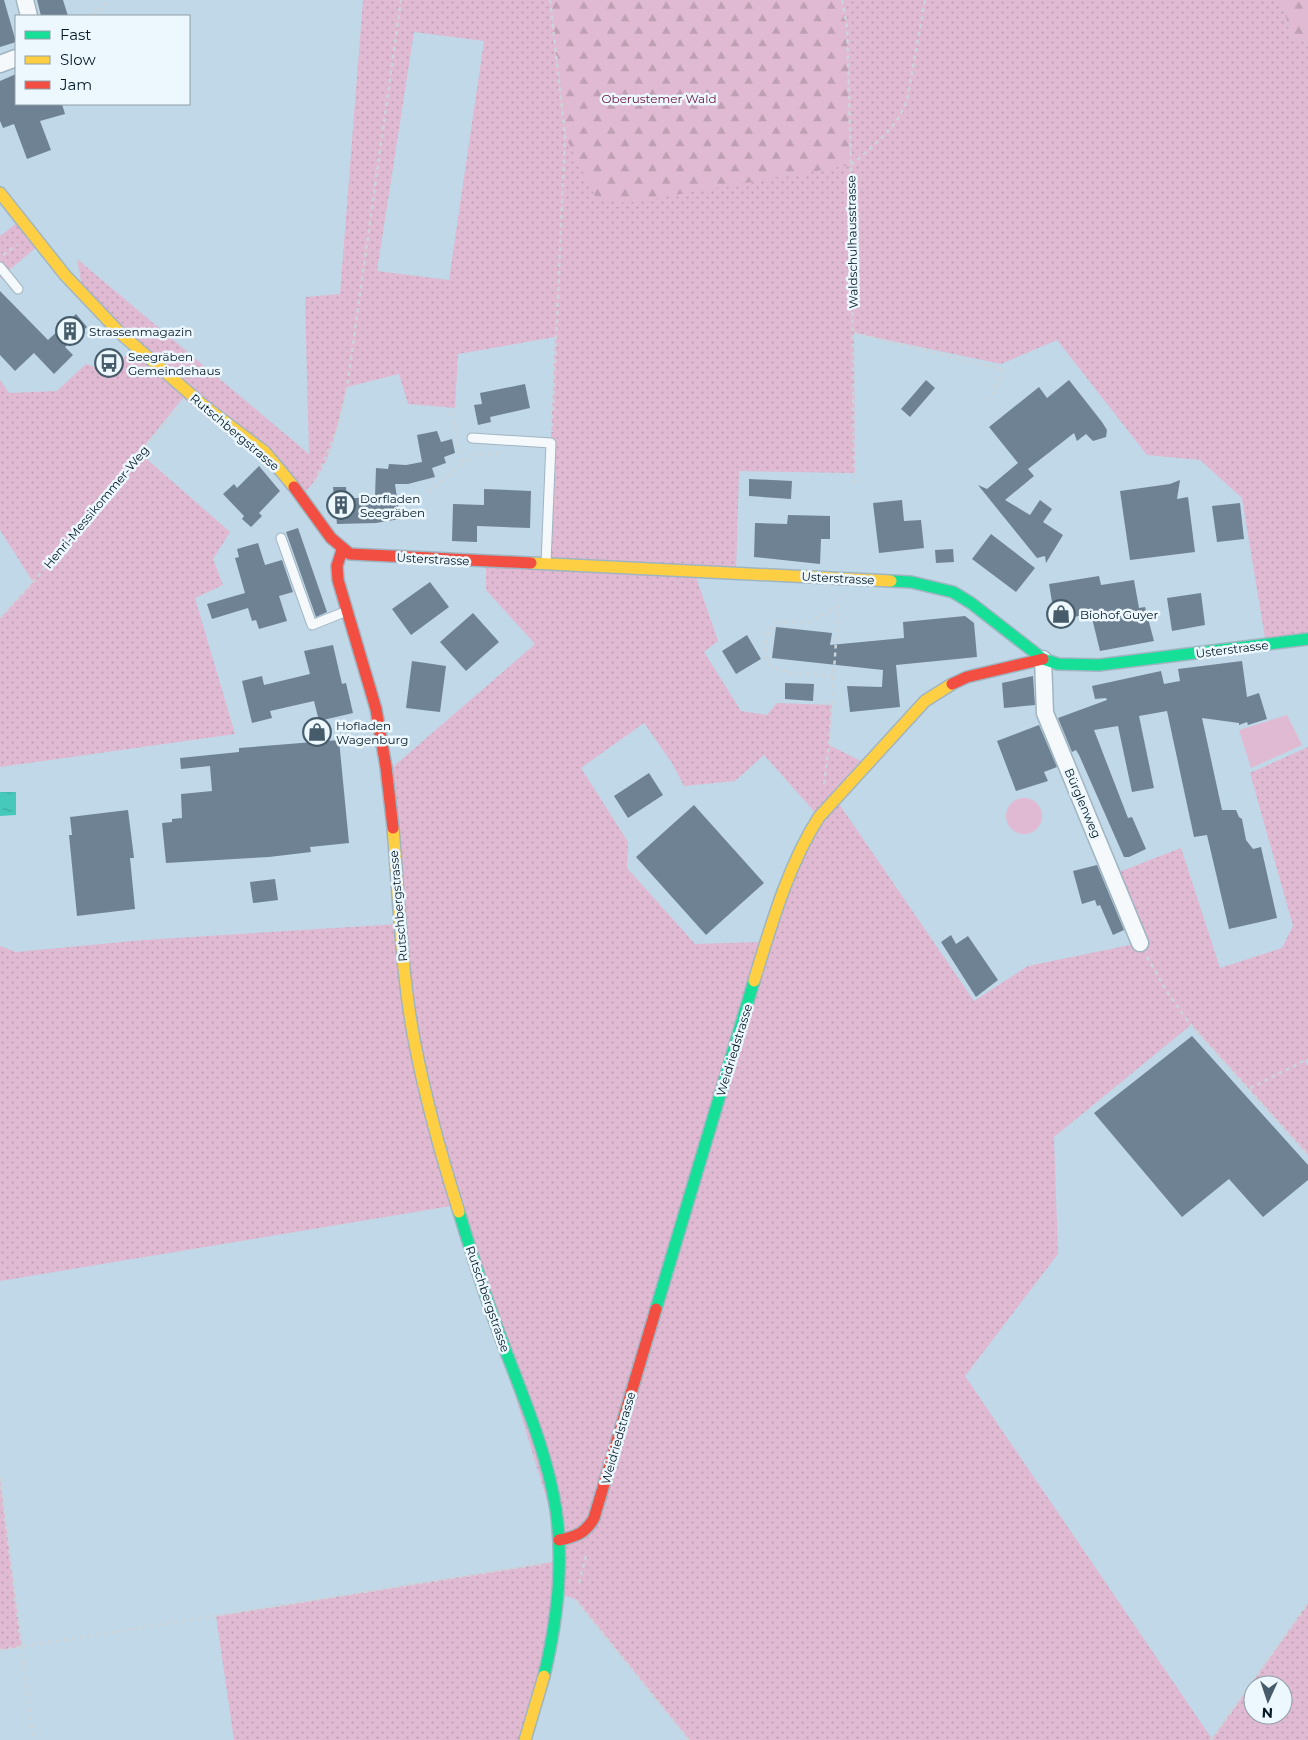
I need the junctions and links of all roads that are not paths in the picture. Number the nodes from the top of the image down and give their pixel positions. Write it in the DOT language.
graph roads {
  1 [pos="25,0"];
  2 [pos="29,15"];
  3 [pos="15,58"];
  4 [pos="0,64"];
  5 [pos="0,193"];
  6 [pos="0,267"];
  7 [pos="18,289"];
  8 [pos="472,438"];
  9 [pos="281,538"];
  10 [pos="342,550"];
  11 [pos="546,564"];
  12 [pos="347,611"];
  13 [pos="1308,639"];
  14 [pos="1043,659"];
  15 [pos="1140,943"];
  16 [pos="559,1540"];
  17 [pos="525,1740"];
  1 -- 2 [label="street"];
  3 -- 4 [label="street"];
  5 -- 10 [label="street, Rutschbergstrasse"];
  6 -- 7 [label="lane"];
  8 -- 11 [label="lane"];
  9 -- 12 [label="lane"];
  10 -- 11 [label="street, Usterstrasse"];
  10 -- 12 [label="street, Rutschbergstrasse"];
  11 -- 14 [label="street, Usterstrasse"];
  12 -- 16 [label="street, Rutschbergstrasse"];
  13 -- 14 [label="street, Usterstrasse"];
  14 -- 15 [label="street, Bürglenweg"];
  14 -- 16 [label="street, Weidriedstrasse"];
  16 -- 17 [label="street, Rutschbergstrasse"];
}
